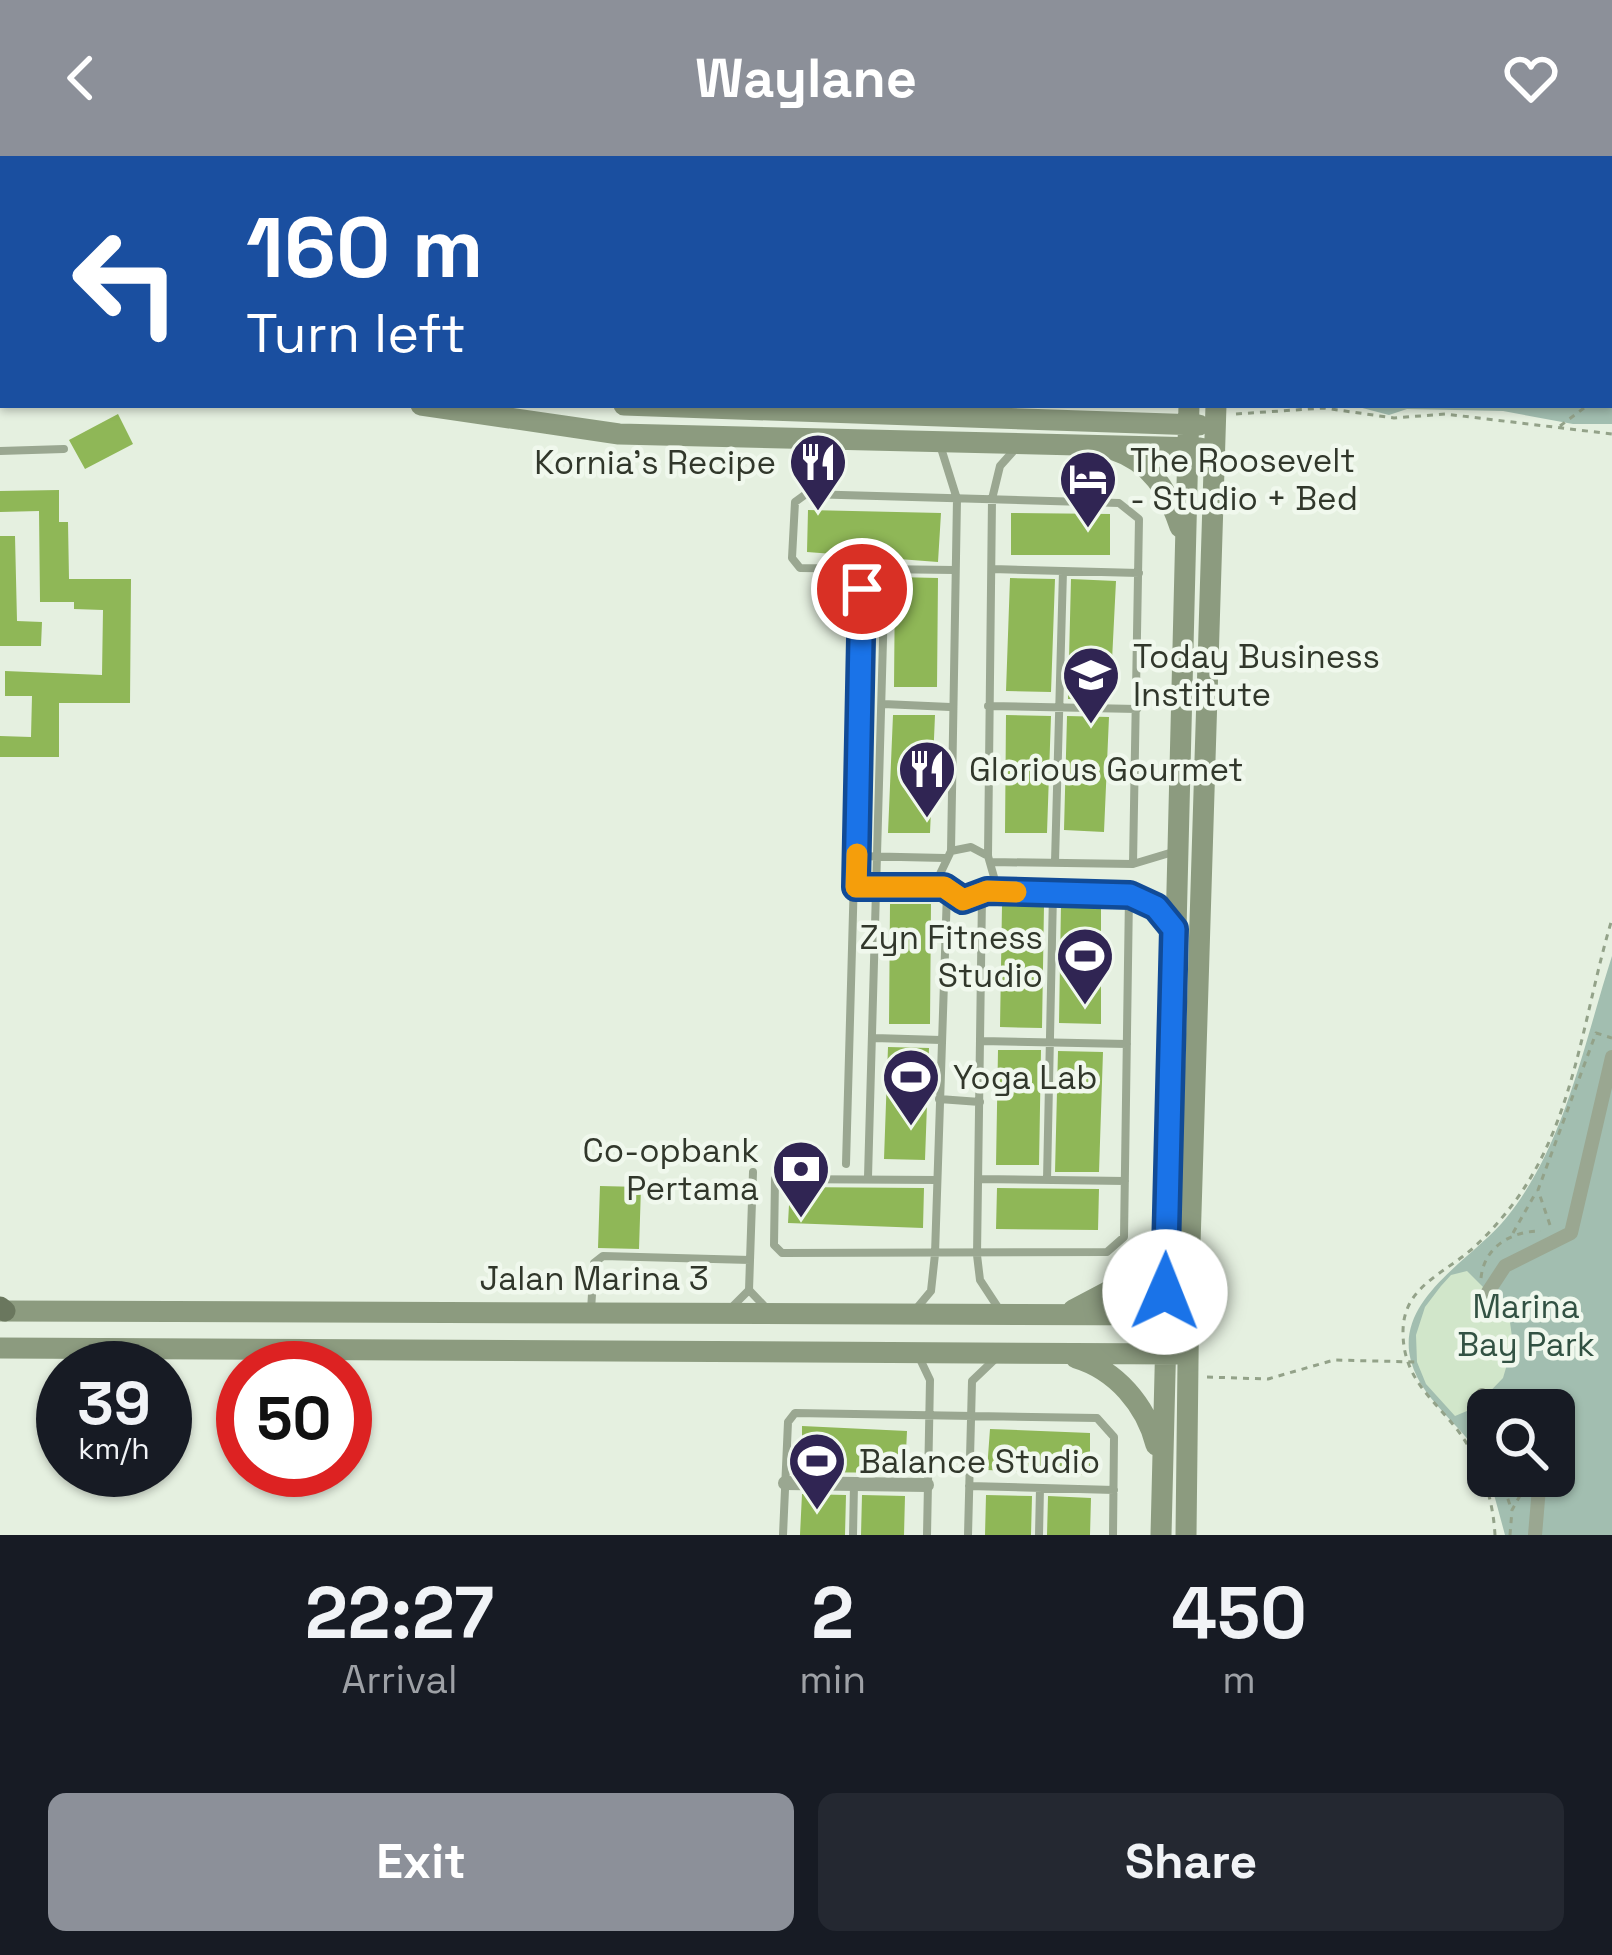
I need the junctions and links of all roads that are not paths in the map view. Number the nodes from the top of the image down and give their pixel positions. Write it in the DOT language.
graph roads {
  1 [pos="441,408"];
  2 [pos="727,408"];
  3 [pos="1088,408"];
  4 [pos="1069,418"];
  5 [pos="1220,423"];
  6 [pos="1188,426"];
  7 [pos="940,445"];
  8 [pos="1018,446"];
  9 [pos="1103,446"];
  10 [pos="64,449"];
  11 [pos="0,451"];
  12 [pos="957,499"];
  13 [pos="992,499"];
  14 [pos="1184,539"];
  15 [pos="884,568"];
  16 [pos="992,569"];
  17 [pos="954,570"];
  18 [pos="1063,571"];
  19 [pos="1139,573"];
  20 [pos="862,589"];
  21 [pos="883,704"];
  22 [pos="988,706"];
  23 [pos="950,707"];
  24 [pos="1059,707"];
  25 [pos="1136,709"];
  26 [pos="1178,849"];
  27 [pos="948,855"];
  28 [pos="856,856"];
  29 [pos="879,856"];
  30 [pos="990,859"];
  31 [pos="1054,862"];
  32 [pos="1133,864"];
  33 [pos="856,887"];
  34 [pos="879,887"];
  35 [pos="945,889"];
  36 [pos="1053,893"];
  37 [pos="985,894"];
  38 [pos="1130,895"];
  39 [pos="1174,929"];
  40 [pos="874,1038"];
  41 [pos="941,1040"];
  42 [pos="981,1041"];
  43 [pos="1052,1042"];
  44 [pos="1127,1044"];
  45 [pos="1612,1057"];
  46 [pos="939,1099"];
  47 [pos="980,1102"];
  48 [pos="846,1164"];
  49 [pos="753,1172"];
  50 [pos="868,1178"];
  51 [pos="978,1179"];
  52 [pos="937,1180"];
  53 [pos="1047,1180"];
  54 [pos="1125,1181"];
  55 [pos="1166,1231"];
  56 [pos="935,1254"];
  57 [pos="977,1255"];
  58 [pos="750,1260"];
  59 [pos="749,1290"];
  60 [pos="1488,1292"];
  61 [pos="2,1309"];
  62 [pos="591,1310"];
  63 [pos="728,1311"];
  64 [pos="769,1311"];
  65 [pos="915,1311"];
  66 [pos="1001,1311"];
  67 [pos="1067,1312"];
  68 [pos="1164,1315"];
  69 [pos="1188,1315"];
  70 [pos="35,1347"];
  71 [pos="0,1348"];
  72 [pos="1066,1354"];
  73 [pos="1163,1354"];
  74 [pos="1187,1354"];
  75 [pos="918,1355"];
  76 [pos="1000,1355"];
  77 [pos="0,1358"];
  78 [pos="930,1414"];
  79 [pos="970,1415"];
  80 [pos="1162,1475"];
  81 [pos="784,1483"];
  82 [pos="854,1484"];
  83 [pos="927,1485"];
  84 [pos="969,1486"];
  85 [pos="1040,1488"];
  86 [pos="1114,1490"];
  87 [pos="1538,1497"];
  88 [pos="783,1535"];
  89 [pos="853,1535"];
  90 [pos="926,1535"];
  91 [pos="968,1535"];
  92 [pos="1039,1535"];
  93 [pos="1114,1535"];
  94 [pos="1161,1535"];
  95 [pos="1186,1535"];
  96 [pos="1535,1535"];
  1 -- 7 [label="street"];
  2 -- 4 [label="street"];
  3 -- 4 [label="street"];
  4 -- 6 [label="street"];
  5 -- 6 [label="street"];
  5 -- 69 [label="street"];
  6 -- 9 [label="street"];
  6 -- 14 [label="street"];
  7 -- 8 [label="street"];
  7 -- 12 [label="lane"];
  8 -- 9 [label="street"];
  8 -- 13 [label="lane"];
  9 -- 14 [label="street"];
  10 -- 11 [label="lane"];
  12 -- 13 [label="lane"];
  12 -- 15 [label="lane"];
  12 -- 17 [label="lane"];
  13 -- 16 [label="lane"];
  13 -- 19 [label="lane"];
  14 -- 26 [label="street"];
  15 -- 17 [label="lane"];
  15 -- 21 [label="lane"];
  16 -- 18 [label="lane"];
  16 -- 22 [label="lane"];
  17 -- 23 [label="lane"];
  18 -- 19 [label="lane"];
  18 -- 24 [label="lane"];
  19 -- 25 [label="lane"];
  20 -- 28 [label="lane"];
  21 -- 23 [label="lane"];
  21 -- 29 [label="lane"];
  22 -- 24 [label="lane"];
  22 -- 30 [label="lane"];
  23 -- 27 [label="lane"];
  24 -- 25 [label="lane"];
  24 -- 31 [label="lane"];
  25 -- 32 [label="lane"];
  26 -- 32 [label="lane"];
  26 -- 39 [label="street"];
  27 -- 29 [label="lane"];
  27 -- 30 [label="lane"];
  27 -- 35 [label="lane"];
  28 -- 29 [label="lane"];
  28 -- 33 [label="lane"];
  29 -- 34 [label="lane"];
  30 -- 31 [label="lane"];
  30 -- 37 [label="lane"];
  31 -- 32 [label="lane"];
  33 -- 34 [label="lane"];
  33 -- 48 [label="lane"];
  34 -- 35 [label="lane"];
  34 -- 40 [label="lane"];
  35 -- 37 [label="lane"];
  35 -- 41 [label="lane"];
  36 -- 37 [label="lane"];
  36 -- 38 [label="lane"];
  36 -- 43 [label="lane"];
  37 -- 42 [label="lane"];
  38 -- 39 [label="lane"];
  38 -- 44 [label="lane"];
  39 -- 55 [label="street"];
  40 -- 41 [label="lane"];
  40 -- 50 [label="lane"];
  41 -- 46 [label="lane"];
  42 -- 43 [label="lane"];
  42 -- 47 [label="lane"];
  43 -- 44 [label="lane"];
  43 -- 53 [label="lane"];
  44 -- 54 [label="lane"];
  45 -- 60 [label="street"];
  46 -- 47 [label="lane"];
  46 -- 52 [label="lane"];
  47 -- 51 [label="lane"];
  49 -- 58 [label="lane"];
  50 -- 52 [label="lane"];
  50 -- 56 [label="lane"];
  51 -- 53 [label="lane"];
  51 -- 57 [label="lane"];
  52 -- 56 [label="lane"];
  53 -- 54 [label="lane"];
  54 -- 57 [label="lane"];
  55 -- 67 [label="street"];
  55 -- 68 [label="street"];
  56 -- 57 [label="lane"];
  56 -- 65 [label="lane"];
  57 -- 66 [label="lane"];
  58 -- 59 [label="lane"];
  58 -- 62 [label="lane"];
  59 -- 63 [label="lane"];
  59 -- 64 [label="lane"];
  61 -- 62 [label="street, Jalan Marina 3"];
  62 -- 63 [label="street, Jalan Marina 3"];
  63 -- 64 [label="street, Jalan Marina 3"];
  64 -- 65 [label="street, Jalan Marina 3"];
  65 -- 66 [label="street, Jalan Marina 3"];
  66 -- 67 [label="street, Jalan Marina 3"];
  67 -- 68 [label="street, Jalan Marina 3"];
  68 -- 69 [label="street, Jalan Marina 3"];
  68 -- 73 [label="street"];
  69 -- 74 [label="street"];
  70 -- 71 [label="street"];
  70 -- 75 [label="street"];
  70 -- 77 [label="street"];
  72 -- 73 [label="street"];
  72 -- 76 [label="street"];
  72 -- 80 [label="street"];
  73 -- 74 [label="street"];
  73 -- 80 [label="street"];
  74 -- 95 [label="street"];
  75 -- 76 [label="street"];
  75 -- 78 [label="lane"];
  76 -- 79 [label="lane"];
  78 -- 79 [label="lane"];
  78 -- 81 [label="lane"];
  78 -- 83 [label="lane"];
  79 -- 84 [label="lane"];
  79 -- 86 [label="lane"];
  80 -- 94 [label="street"];
  81 -- 82 [label="street"];
  81 -- 88 [label="lane"];
  82 -- 83 [label="street"];
  82 -- 89 [label="lane"];
  83 -- 90 [label="lane"];
  84 -- 85 [label="lane"];
  84 -- 91 [label="lane"];
  85 -- 86 [label="lane"];
  85 -- 92 [label="lane"];
  86 -- 93 [label="lane"];
  87 -- 96 [label="street"];
}
